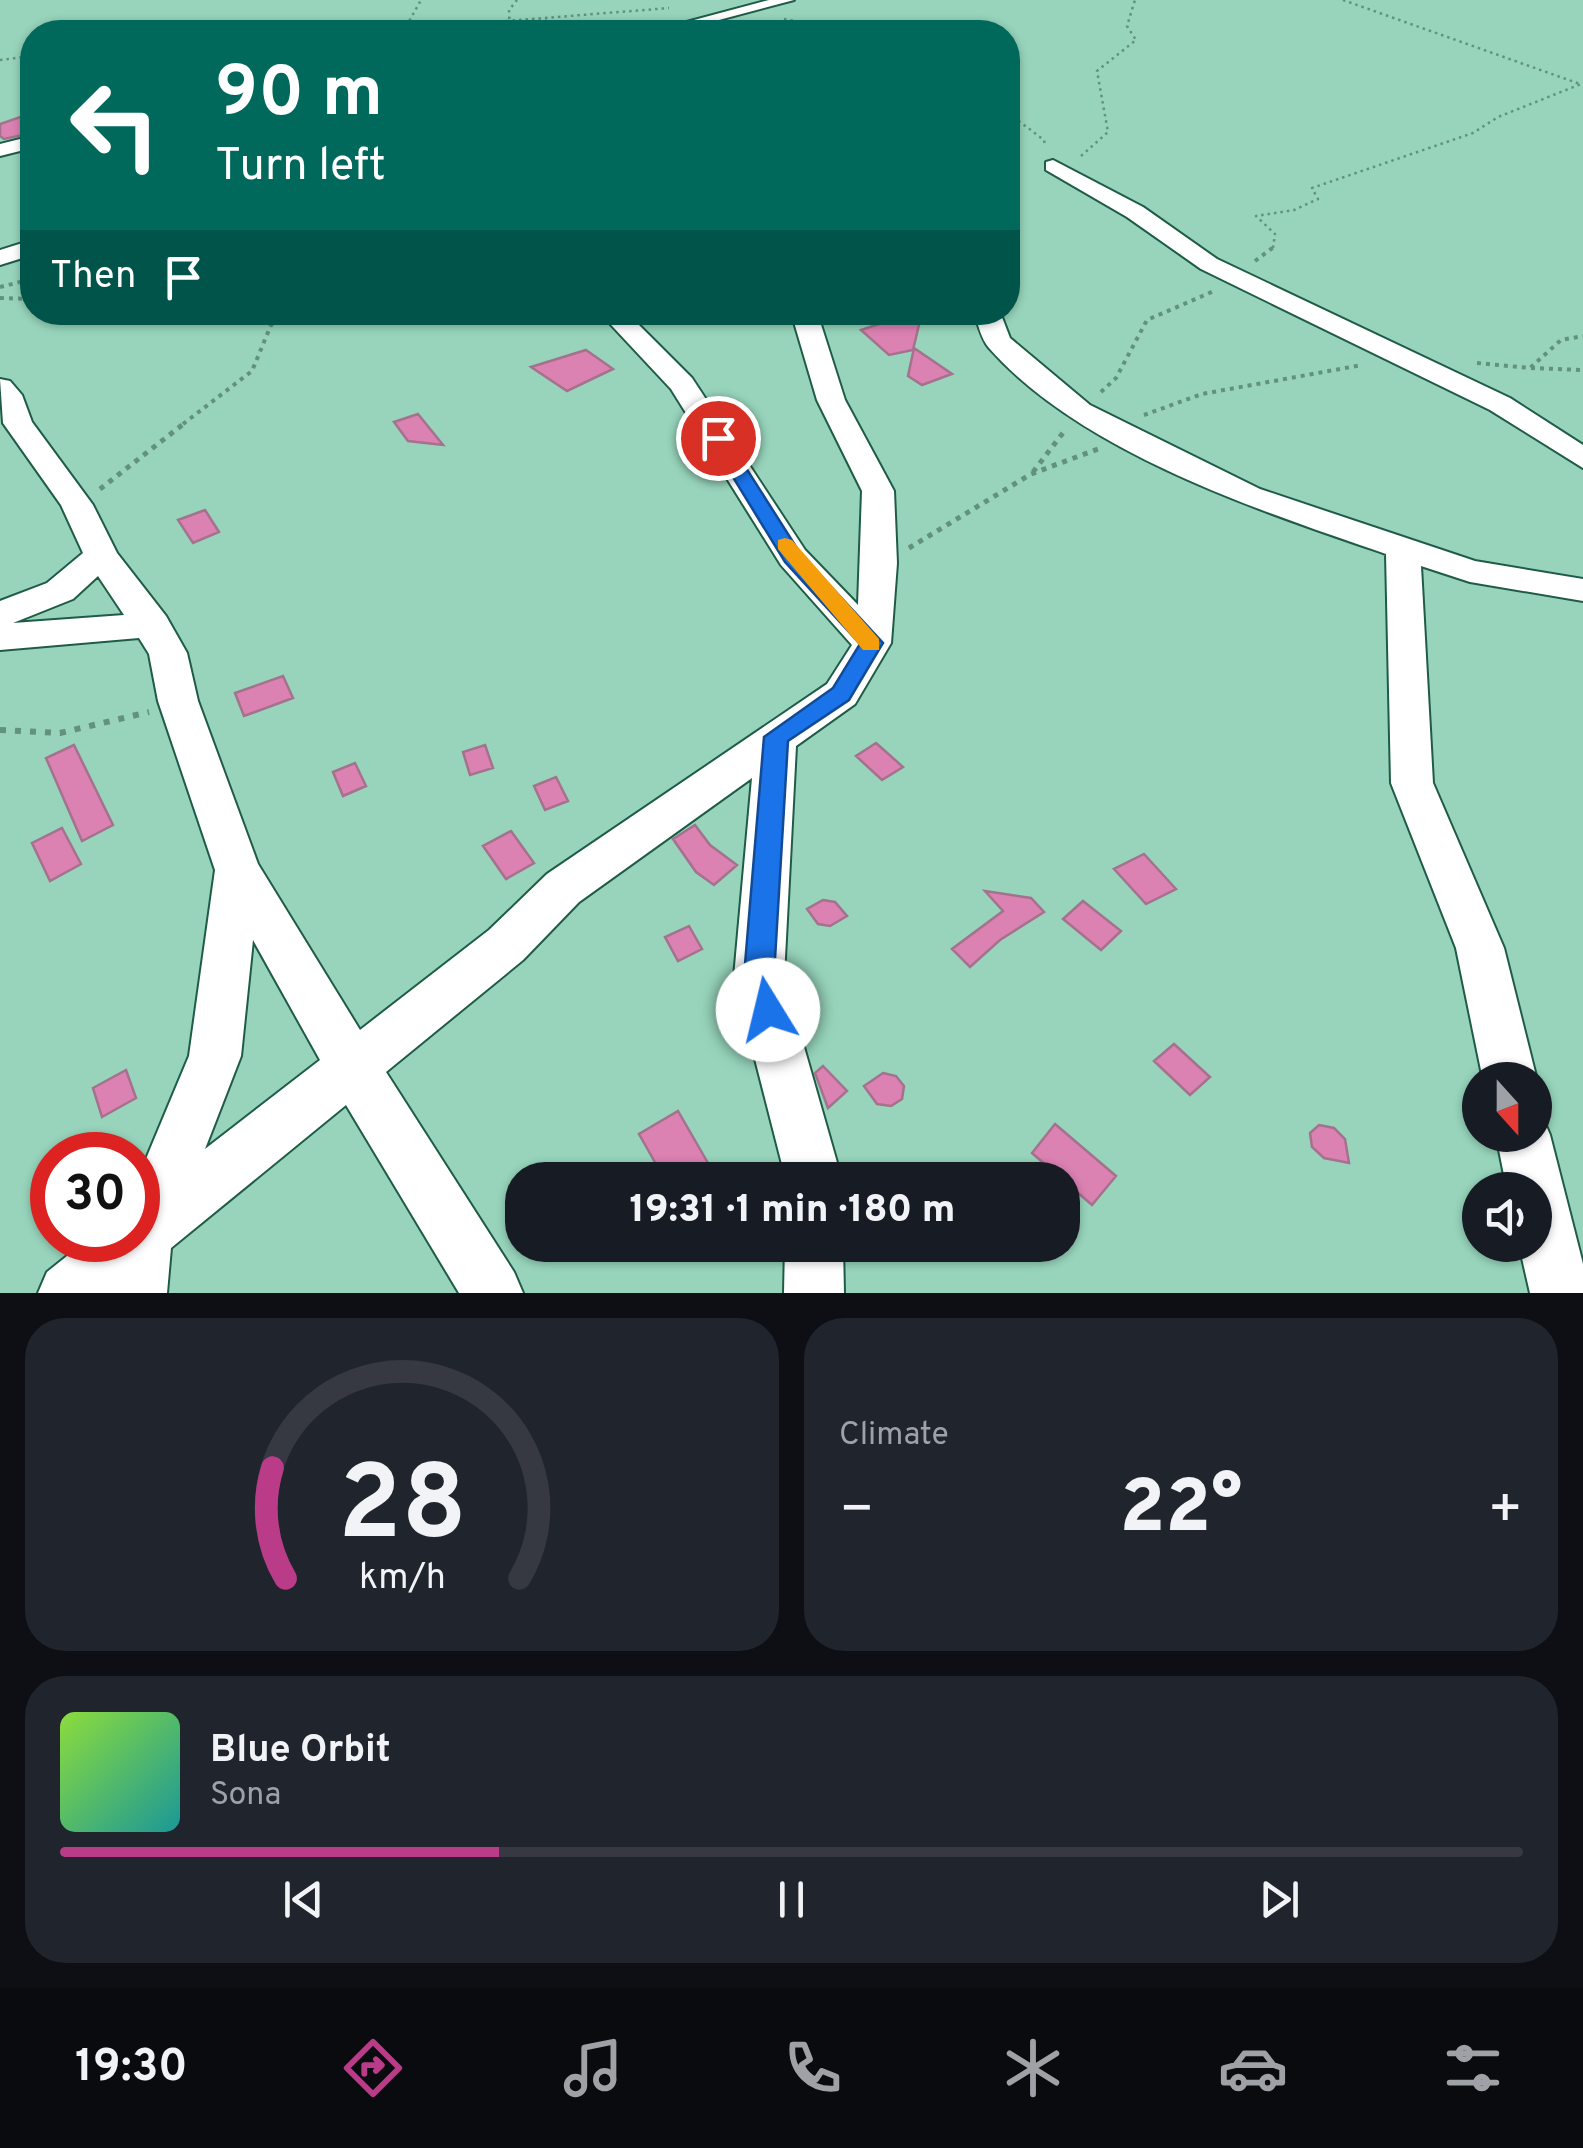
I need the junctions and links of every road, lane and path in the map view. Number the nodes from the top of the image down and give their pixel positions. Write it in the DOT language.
graph roads {
  1 [pos="517,0"];
  2 [pos="788,0"];
  3 [pos="1135,0"];
  4 [pos="1343,0"];
  5 [pos="756,6"];
  6 [pos="675,8"];
  7 [pos="510,18"];
  8 [pos="487,20"];
  9 [pos="505,20"];
  10 [pos="528,20"];
  11 [pos="703,20"];
  12 [pos="790,20"];
  13 [pos="1582,85"];
  14 [pos="1020,122"];
  15 [pos="1053,166"];
  16 [pos="1248,279"];
  17 [pos="271,325"];
  18 [pos="625,325"];
  19 [pos="808,325"];
  20 [pos="991,325"];
  21 [pos="1583,336"];
  22 [pos="1408,356"];
  23 [pos="1530,368"];
  24 [pos="1583,370"];
  25 [pos="0,387"];
  26 [pos="1080,411"];
  27 [pos="1133,436"];
  28 [pos="1583,459"];
  29 [pos="1031,474"];
  30 [pos="77,505"];
  31 [pos="1402,548"];
  32 [pos="101,555"];
  33 [pos="880,563"];
  34 [pos="1583,590"];
  35 [pos="0,614"];
  36 [pos="153,625"];
  37 [pos="0,637"];
  38 [pos="872,643"];
  39 [pos="178,701"];
  40 [pos="0,730"];
  41 [pos="776,737"];
  42 [pos="238,870"];
  43 [pos="1506,1062"];
  44 [pos="351,1064"];
  45 [pos="1527,1152"];
  46 [pos="809,1162"];
  47 [pos="160,1194"];
  48 [pos="160,1222"];
  49 [pos="109,1262"];
  50 [pos="140,1262"];
  51 [pos="814,1262"];
  52 [pos="68,1293"];
  53 [pos="137,1293"];
  54 [pos="493,1293"];
  55 [pos="814,1293"];
  56 [pos="1560,1293"];
  1 -- 7 [label="path"];
  2 -- 5 [label="street"];
  3 -- 15 [label="path"];
  4 -- 13 [label="path"];
  5 -- 11 [label="street"];
  5 -- 12 [label="path"];
  6 -- 7 [label="path"];
  7 -- 8 [label="path"];
  7 -- 9 [label="path"];
  7 -- 10 [label="path"];
  13 -- 16 [label="path"];
  14 -- 15 [label="path"];
  15 -- 16 [label="street"];
  16 -- 22 [label="street"];
  16 -- 26 [label="path"];
  17 -- 30 [label="path"];
  18 -- 38 [label="street"];
  19 -- 33 [label="street"];
  20 -- 26 [label="street"];
  21 -- 23 [label="path"];
  22 -- 23 [label="path"];
  22 -- 27 [label="path"];
  22 -- 28 [label="street"];
  23 -- 24 [label="path"];
  25 -- 30 [label="street"];
  26 -- 27 [label="street"];
  26 -- 29 [label="path"];
  27 -- 29 [label="path"];
  27 -- 31 [label="street"];
  29 -- 33 [label="path"];
  30 -- 32 [label="street"];
  31 -- 34 [label="street"];
  31 -- 43 [label="street"];
  32 -- 35 [label="street"];
  32 -- 36 [label="street"];
  33 -- 38 [label="street"];
  36 -- 37 [label="street"];
  36 -- 39 [label="street"];
  38 -- 41 [label="street"];
  39 -- 40 [label="path"];
  39 -- 42 [label="street"];
  41 -- 44 [label="street"];
  41 -- 46 [label="street"];
  42 -- 44 [label="street"];
  42 -- 47 [label="street"];
  44 -- 48 [label="street"];
  44 -- 54 [label="street"];
  45 -- 56 [label="street"];
  49 -- 52 [label="street"];
  50 -- 53 [label="street"];
  51 -- 55 [label="street"];
}
